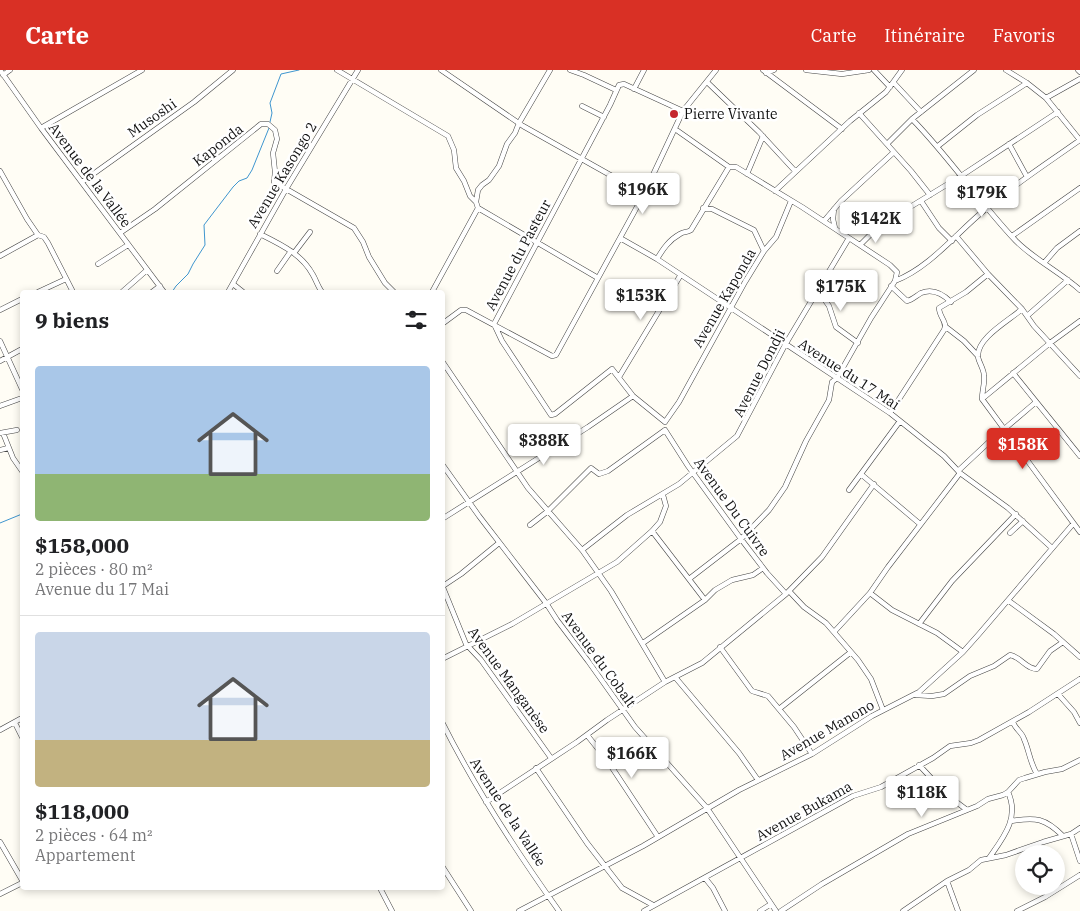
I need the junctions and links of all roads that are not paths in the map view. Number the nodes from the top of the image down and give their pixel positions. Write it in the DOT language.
graph roads {
  1 [pos="0,70"];
  2 [pos="10,70"];
  3 [pos="142,70"];
  4 [pos="233,70"];
  5 [pos="337,70"];
  6 [pos="358,70"];
  7 [pos="441,70"];
  8 [pos="550,70"];
  9 [pos="570,70"];
  10 [pos="644,70"];
  11 [pos="716,70"];
  12 [pos="774,70"];
  13 [pos="806,70"];
  14 [pos="869,70"];
  15 [pos="874,70"];
  16 [pos="902,70"];
  17 [pos="974,70"];
  18 [pos="1006,70"];
  19 [pos="764,72"];
  20 [pos="3,75"];
  21 [pos="352,80"];
  22 [pos="1080,80"];
  23 [pos="707,82"];
  24 [pos="1027,82"];
  25 [pos="892,85"];
  26 [pos="634,89"];
  27 [pos="616,90"];
  28 [pos="1046,98"];
  29 [pos="582,106"];
  30 [pos="683,111"];
  31 [pos="921,112"];
  32 [pos="1058,112"];
  33 [pos="859,113"];
  34 [pos="604,117"];
  35 [pos="912,119"];
  36 [pos="519,123"];
  37 [pos="42,128"];
  38 [pos="675,129"];
  39 [pos="842,129"];
  40 [pos="763,136"];
  41 [pos="1080,140"];
  42 [pos="887,144"];
  43 [pos="1009,144"];
  44 [pos="938,146"];
  45 [pos="894,152"];
  46 [pos="581,158"];
  47 [pos="729,168"];
  48 [pos="795,170"];
  49 [pos="0,171"];
  50 [pos="747,174"];
  51 [pos="961,176"];
  52 [pos="1027,177"];
  53 [pos="82,182"];
  54 [pos="1080,188"];
  55 [pos="286,190"];
  56 [pos="775,191"];
  57 [pos="644,194"];
  58 [pos="930,195"];
  59 [pos="791,201"];
  60 [pos="921,201"];
  61 [pos="476,202"];
  62 [pos="478,208"];
  63 [pos="703,208"];
  64 [pos="834,208"];
  65 [pos="986,208"];
  66 [pos="824,221"];
  67 [pos="835,228"];
  68 [pos="1080,231"];
  69 [pos="310,232"];
  70 [pos="120,233"];
  71 [pos="260,234"];
  72 [pos="38,235"];
  73 [pos="956,236"];
  74 [pos="1012,236"];
  75 [pos="620,238"];
  76 [pos="849,238"];
  77 [pos="952,240"];
  78 [pos="538,243"];
  79 [pos="128,245"];
  80 [pos="860,245"];
  81 [pos="764,250"];
  82 [pos="292,252"];
  83 [pos="0,256"];
  84 [pos="657,259"];
  85 [pos="1044,263"];
  86 [pos="98,264"];
  87 [pos="147,270"];
  88 [pos="277,270"];
  89 [pos="988,274"];
  90 [pos="680,276"];
  91 [pos="598,278"];
  92 [pos="66,279"];
  93 [pos="1068,280"];
  94 [pos="1080,280"];
  95 [pos="894,281"];
  96 [pos="233,284"];
  97 [pos="1074,285"];
  98 [pos="160,286"];
  99 [pos="891,286"];
  100 [pos="817,289"];
  101 [pos="42,290"];
  102 [pos="72,290"];
  103 [pos="124,290"];
  104 [pos="155,290"];
  105 [pos="163,290"];
  106 [pos="229,290"];
  107 [pos="240,290"];
  108 [pos="321,290"];
  109 [pos="392,290"];
  110 [pos="433,290"];
  111 [pos="1080,290"];
  112 [pos="20,301"];
  113 [pos="951,302"];
  114 [pos="732,308"];
  115 [pos="1022,309"];
  116 [pos="0,310"];
  117 [pos="1027,316"];
  118 [pos="1080,321"];
  119 [pos="445,322"];
  120 [pos="494,324"];
  121 [pos="946,327"];
  122 [pos="0,341"];
  123 [pos="858,343"];
  124 [pos="1050,343"];
  125 [pos="785,345"];
  126 [pos="20,350"];
  127 [pos="978,356"];
  128 [pos="8,358"];
  129 [pos="0,361"];
  130 [pos="445,366"];
  131 [pos="1014,373"];
  132 [pos="1080,376"];
  133 [pos="619,377"];
  134 [pos="837,378"];
  135 [pos="20,385"];
  136 [pos="633,396"];
  137 [pos="20,399"];
  138 [pos="982,399"];
  139 [pos="1036,402"];
  140 [pos="0,406"];
  141 [pos="890,413"];
  142 [pos="900,421"];
  143 [pos="665,422"];
  144 [pos="1004,429"];
  145 [pos="17,430"];
  146 [pos="665,430"];
  147 [pos="2,433"];
  148 [pos="8,448"];
  149 [pos="0,450"];
  150 [pos="1080,456"];
  151 [pos="20,468"];
  152 [pos="445,468"];
  153 [pos="516,472"];
  154 [pos="959,472"];
  155 [pos="693,473"];
  156 [pos="862,475"];
  157 [pos="874,484"];
  158 [pos="849,490"];
  159 [pos="663,495"];
  160 [pos="468,501"];
  161 [pos="548,511"];
  162 [pos="1016,514"];
  163 [pos="445,517"];
  164 [pos="1023,521"];
  165 [pos="920,524"];
  166 [pos="1073,524"];
  167 [pos="530,525"];
  168 [pos="652,531"];
  169 [pos="1080,532"];
  170 [pos="1010,533"];
  171 [pos="741,539"];
  172 [pos="499,543"];
  173 [pos="1052,548"];
  174 [pos="582,550"];
  175 [pos="763,568"];
  176 [pos="599,574"];
  177 [pos="688,579"];
  178 [pos="445,585"];
  179 [pos="445,590"];
  180 [pos="788,592"];
  181 [pos="870,593"];
  182 [pos="705,600"];
  183 [pos="1009,601"];
  184 [pos="546,603"];
  185 [pos="919,624"];
  186 [pos="834,632"];
  187 [pos="1063,642"];
  188 [pos="643,643"];
  189 [pos="468,646"];
  190 [pos="720,647"];
  191 [pos="851,652"];
  192 [pos="963,652"];
  193 [pos="1080,657"];
  194 [pos="445,658"];
  195 [pos="675,677"];
  196 [pos="1080,679"];
  197 [pos="665,682"];
  198 [pos="1058,694"];
  199 [pos="915,695"];
  200 [pos="778,709"];
  201 [pos="622,710"];
  202 [pos="883,710"];
  203 [pos="20,719"];
  204 [pos="1012,722"];
  205 [pos="15,723"];
  206 [pos="1080,723"];
  207 [pos="445,728"];
  208 [pos="0,730"];
  209 [pos="20,733"];
  210 [pos="587,735"];
  211 [pos="812,754"];
  212 [pos="551,758"];
  213 [pos="1080,760"];
  214 [pos="919,765"];
  215 [pos="536,768"];
  216 [pos="1037,774"];
  217 [pos="758,780"];
  218 [pos="1008,792"];
  219 [pos="486,802"];
  220 [pos="707,808"];
  221 [pos="967,810"];
  222 [pos="1011,821"];
  223 [pos="1080,828"];
  224 [pos="1071,834"];
  225 [pos="1063,836"];
  226 [pos="658,837"];
  227 [pos="0,842"];
  228 [pos="989,858"];
  229 [pos="740,859"];
  230 [pos="1080,861"];
  231 [pos="606,866"];
  232 [pos="445,871"];
  233 [pos="1080,875"];
  234 [pos="20,877"];
  235 [pos="705,878"];
  236 [pos="947,881"];
  237 [pos="20,882"];
  238 [pos="381,890"];
  239 [pos="0,894"];
  240 [pos="549,897"];
  241 [pos="771,904"];
  242 [pos="653,905"];
  243 [pos="392,911"];
  244 [pos="471,911"];
  245 [pos="519,911"];
  246 [pos="559,911"];
  247 [pos="644,911"];
  248 [pos="725,911"];
  249 [pos="760,911"];
  250 [pos="776,911"];
  251 [pos="781,911"];
  252 [pos="904,911"];
  253 [pos="958,911"];
  254 [pos="1017,911"];
  1 -- 20 [label="street, Avenue de la Vallée"];
  2 -- 20 [label="street"];
  3 -- 37 [label="street"];
  4 -- 53 [label="street, Musoshi"];
  5 -- 21 [label="street"];
  6 -- 21 [label="street, Avenue Kasongo 2"];
  7 -- 36 [label="street"];
  8 -- 36 [label="street"];
  9 -- 27 [label="street"];
  10 -- 26 [label="street"];
  11 -- 23 [label="street"];
  12 -- 19 [label="street"];
  13 -- 14 [label="street"];
  15 -- 25 [label="street"];
  16 -- 25 [label="street"];
  17 -- 31 [label="street"];
  18 -- 24 [label="street"];
  19 -- 39 [label="street"];
  20 -- 37 [label="street, Avenue de la Vallée"];
  21 -- 55 [label="street, Avenue Kasongo 2"];
  21 -- 61 [label="street"];
  22 -- 28 [label="street"];
  23 -- 30 [label="street"];
  23 -- 40 [label="street"];
  24 -- 28 [label="street"];
  24 -- 44 [label="street"];
  25 -- 31 [label="street"];
  25 -- 33 [label="street"];
  26 -- 27 [label="street"];
  26 -- 30 [label="street"];
  27 -- 34 [label="street, Avenue du Pasteur"];
  28 -- 32 [label="street"];
  29 -- 34 [label="street"];
  30 -- 38 [label="street"];
  31 -- 35 [label="street"];
  32 -- 41 [label="street"];
  32 -- 43 [label="street"];
  33 -- 39 [label="street"];
  33 -- 42 [label="street"];
  34 -- 46 [label="street, Avenue du Pasteur"];
  35 -- 42 [label="street"];
  35 -- 44 [label="street"];
  36 -- 46 [label="street"];
  36 -- 61 [label="street"];
  37 -- 53 [label="street, Avenue de la Vallée"];
  38 -- 47 [label="street"];
  38 -- 57 [label="street"];
  39 -- 48 [label="street"];
  40 -- 48 [label="street"];
  40 -- 50 [label="street"];
  41 -- 52 [label="street"];
  42 -- 45 [label="street"];
  43 -- 51 [label="street"];
  43 -- 52 [label="street"];
  44 -- 51 [label="street"];
  45 -- 58 [label="street"];
  45 -- 64 [label="street"];
  46 -- 57 [label="street"];
  46 -- 78 [label="street, Avenue du Pasteur"];
  47 -- 50 [label="street"];
  47 -- 63 [label="street"];
  48 -- 56 [label="street"];
  49 -- 72 [label="street"];
  50 -- 56 [label="street"];
  51 -- 58 [label="street"];
  51 -- 65 [label="street"];
  52 -- 65 [label="street"];
  53 -- 70 [label="street, Avenue de la Vallée"];
  54 -- 74 [label="street"];
  55 -- 70 [label="street, Kaponda"];
  55 -- 71 [label="street, Avenue Kasongo 2"];
  55 -- 109 [label="street"];
  56 -- 59 [label="street"];
  57 -- 75 [label="street"];
  58 -- 60 [label="street"];
  59 -- 66 [label="street"];
  59 -- 81 [label="street, Avenue Kaponda"];
  60 -- 77 [label="street"];
  60 -- 80 [label="street"];
  61 -- 62 [label="street"];
  62 -- 78 [label="street"];
  62 -- 110 [label="street"];
  63 -- 81 [label="street"];
  63 -- 84 [label="street"];
  64 -- 66 [label="street"];
  64 -- 67 [label="street"];
  65 -- 73 [label="street"];
  65 -- 74 [label="street"];
  66 -- 67 [label="street"];
  67 -- 76 [label="street"];
  68 -- 85 [label="street"];
  69 -- 82 [label="street"];
  70 -- 79 [label="street, Avenue de la Vallée"];
  71 -- 82 [label="street"];
  71 -- 96 [label="street, Avenue Kasongo 2"];
  72 -- 83 [label="street"];
  72 -- 92 [label="street"];
  73 -- 77 [label="street"];
  73 -- 89 [label="street"];
  74 -- 85 [label="street"];
  75 -- 84 [label="street, Avenue du 17 Mai"];
  75 -- 91 [label="street"];
  76 -- 80 [label="street"];
  76 -- 100 [label="street, Avenue Dondji"];
  77 -- 95 [label="street"];
  78 -- 91 [label="street"];
  78 -- 120 [label="street, Avenue du Pasteur"];
  79 -- 86 [label="street"];
  79 -- 87 [label="street, Avenue de la Vallée"];
  80 -- 95 [label="street"];
  81 -- 114 [label="street, Avenue Kaponda"];
  82 -- 88 [label="street"];
  82 -- 108 [label="street"];
  84 -- 90 [label="street, Avenue du 17 Mai"];
  85 -- 93 [label="street"];
  87 -- 98 [label="street, Avenue de la Vallée"];
  87 -- 103 [label="street"];
  89 -- 113 [label="street"];
  89 -- 115 [label="street"];
  90 -- 114 [label="street, Avenue du 17 Mai"];
  90 -- 133 [label="street"];
  91 -- 120 [label="street"];
  92 -- 101 [label="street"];
  92 -- 102 [label="street"];
  93 -- 97 [label="street"];
  93 -- 117 [label="street"];
  94 -- 97 [label="street"];
  95 -- 99 [label="street"];
  96 -- 106 [label="street, Avenue Kasongo 2"];
  96 -- 107 [label="street"];
  97 -- 111 [label="street"];
  98 -- 104 [label="street"];
  98 -- 105 [label="street, Avenue de la Vallée"];
  99 -- 113 [label="street"];
  99 -- 123 [label="street"];
  100 -- 123 [label="street"];
  100 -- 125 [label="street, Avenue Dondji"];
  112 -- 116 [label="street"];
  113 -- 121 [label="street"];
  114 -- 125 [label="street, Avenue du 17 Mai"];
  114 -- 143 [label="street, Avenue Kaponda"];
  115 -- 117 [label="street"];
  115 -- 127 [label="street"];
  117 -- 124 [label="street"];
  118 -- 124 [label="street"];
  119 -- 120 [label="street"];
  120 -- 133 [label="street, Avenue du Pasteur"];
  121 -- 127 [label="street"];
  121 -- 141 [label="street"];
  122 -- 128 [label="street"];
  123 -- 134 [label="street"];
  124 -- 131 [label="street"];
  124 -- 132 [label="street"];
  125 -- 134 [label="street, Avenue du 17 Mai"];
  125 -- 155 [label="street, Avenue Dondji"];
  126 -- 128 [label="street"];
  127 -- 138 [label="street"];
  128 -- 129 [label="street"];
  128 -- 135 [label="street"];
  130 -- 153 [label="street"];
  131 -- 138 [label="street"];
  131 -- 139 [label="street"];
  133 -- 136 [label="street"];
  134 -- 141 [label="street, Avenue du 17 Mai"];
  134 -- 171 [label="street"];
  136 -- 143 [label="street"];
  136 -- 153 [label="street"];
  137 -- 140 [label="street"];
  138 -- 144 [label="street"];
  139 -- 144 [label="street"];
  139 -- 150 [label="street"];
  141 -- 142 [label="street, Avenue du 17 Mai"];
  142 -- 154 [label="street, Avenue du 17 Mai"];
  142 -- 156 [label="street"];
  143 -- 146 [label="street"];
  144 -- 154 [label="street"];
  144 -- 166 [label="street"];
  145 -- 147 [label="street"];
  146 -- 155 [label="street, Avenue Du Cuivre"];
  146 -- 161 [label="street"];
  147 -- 148 [label="street"];
  148 -- 149 [label="street"];
  148 -- 151 [label="street"];
  152 -- 160 [label="street, Avenue du Cobalt"];
  153 -- 160 [label="street"];
  153 -- 161 [label="street"];
  154 -- 162 [label="street, Avenue du 17 Mai"];
  154 -- 165 [label="street"];
  155 -- 159 [label="street, Avenue Dondji"];
  155 -- 171 [label="street, Avenue Du Cuivre"];
  156 -- 157 [label="street"];
  156 -- 158 [label="street"];
  157 -- 165 [label="street"];
  157 -- 180 [label="street"];
  159 -- 168 [label="street"];
  159 -- 174 [label="street, Avenue Dondji"];
  160 -- 163 [label="street"];
  160 -- 172 [label="street, Avenue du Cobalt"];
  161 -- 167 [label="street"];
  161 -- 174 [label="street"];
  162 -- 164 [label="street, Avenue du 17 Mai"];
  162 -- 185 [label="street"];
  164 -- 170 [label="street"];
  164 -- 173 [label="street, Avenue du 17 Mai"];
  165 -- 181 [label="street"];
  166 -- 169 [label="street"];
  166 -- 173 [label="street, Avenue Manono"];
  168 -- 176 [label="street"];
  168 -- 177 [label="street"];
  171 -- 175 [label="street, Avenue Du Cuivre"];
  171 -- 177 [label="street"];
  172 -- 178 [label="street"];
  172 -- 184 [label="street, Avenue du Cobalt"];
  173 -- 183 [label="street, Avenue Manono"];
  174 -- 176 [label="street"];
  175 -- 180 [label="street, Avenue Du Cuivre"];
  175 -- 182 [label="street"];
  176 -- 184 [label="street"];
  176 -- 188 [label="street"];
  177 -- 182 [label="street"];
  179 -- 189 [label="street, Avenue Manganèse"];
  180 -- 186 [label="street, Avenue Du Cuivre"];
  180 -- 190 [label="street"];
  181 -- 185 [label="street"];
  181 -- 186 [label="street"];
  182 -- 188 [label="street"];
  183 -- 187 [label="street"];
  183 -- 192 [label="street, Avenue Manono"];
  184 -- 189 [label="street"];
  184 -- 201 [label="street, Avenue du Cobalt"];
  185 -- 192 [label="street"];
  186 -- 191 [label="street, Avenue Du Cuivre"];
  187 -- 193 [label="street"];
  187 -- 199 [label="street"];
  188 -- 197 [label="street"];
  189 -- 194 [label="street"];
  189 -- 212 [label="street, Avenue Manganèse"];
  190 -- 195 [label="street"];
  190 -- 200 [label="street"];
  191 -- 200 [label="street"];
  191 -- 202 [label="street, Avenue Du Cuivre"];
  192 -- 199 [label="street, Avenue Manono"];
  195 -- 197 [label="street"];
  195 -- 217 [label="street"];
  196 -- 198 [label="street, Avenue Bukama"];
  197 -- 201 [label="street"];
  198 -- 204 [label="street, Avenue Bukama"];
  198 -- 206 [label="street"];
  199 -- 202 [label="street, Avenue Manono"];
  200 -- 211 [label="street"];
  201 -- 210 [label="street"];
  201 -- 220 [label="street, Avenue du Cobalt"];
  202 -- 211 [label="street, Avenue Manono"];
  203 -- 205 [label="street"];
  204 -- 214 [label="street, Avenue Bukama"];
  204 -- 216 [label="street"];
  205 -- 208 [label="street"];
  205 -- 209 [label="street"];
  207 -- 219 [label="street, Avenue de la Vallée"];
  210 -- 212 [label="street"];
  210 -- 226 [label="street"];
  211 -- 217 [label="street, Avenue Manono"];
  212 -- 215 [label="street"];
  213 -- 216 [label="street"];
  214 -- 221 [label="street"];
  214 -- 229 [label="street, Avenue Bukama"];
  215 -- 219 [label="street"];
  215 -- 231 [label="street"];
  216 -- 218 [label="street"];
  217 -- 220 [label="street, Avenue Manono"];
  218 -- 221 [label="street"];
  218 -- 222 [label="street"];
  219 -- 240 [label="street, Avenue de la Vallée"];
  220 -- 226 [label="street, Avenue Manono"];
  220 -- 229 [label="street, Avenue du Cobalt"];
  221 -- 251 [label="street"];
  222 -- 225 [label="street"];
  222 -- 228 [label="street"];
  223 -- 224 [label="street"];
  224 -- 225 [label="street"];
  224 -- 230 [label="street"];
  225 -- 228 [label="street"];
  226 -- 231 [label="street, Avenue Manono"];
  227 -- 234 [label="street"];
  228 -- 236 [label="street"];
  229 -- 235 [label="street, Avenue Bukama"];
  229 -- 241 [label="street, Avenue du Cobalt"];
  231 -- 240 [label="street, Avenue Manono"];
  231 -- 242 [label="street"];
  232 -- 244 [label="street"];
  233 -- 254 [label="street"];
  235 -- 242 [label="street, Avenue Bukama"];
  235 -- 248 [label="street"];
  236 -- 252 [label="street"];
  236 -- 253 [label="street"];
  237 -- 239 [label="street"];
  238 -- 243 [label="street"];
  240 -- 245 [label="street, Avenue Manono"];
  240 -- 246 [label="street, Avenue de la Vallée"];
  241 -- 249 [label="street"];
  241 -- 250 [label="street, Avenue du Cobalt"];
  242 -- 247 [label="street, Avenue Bukama"];
}
